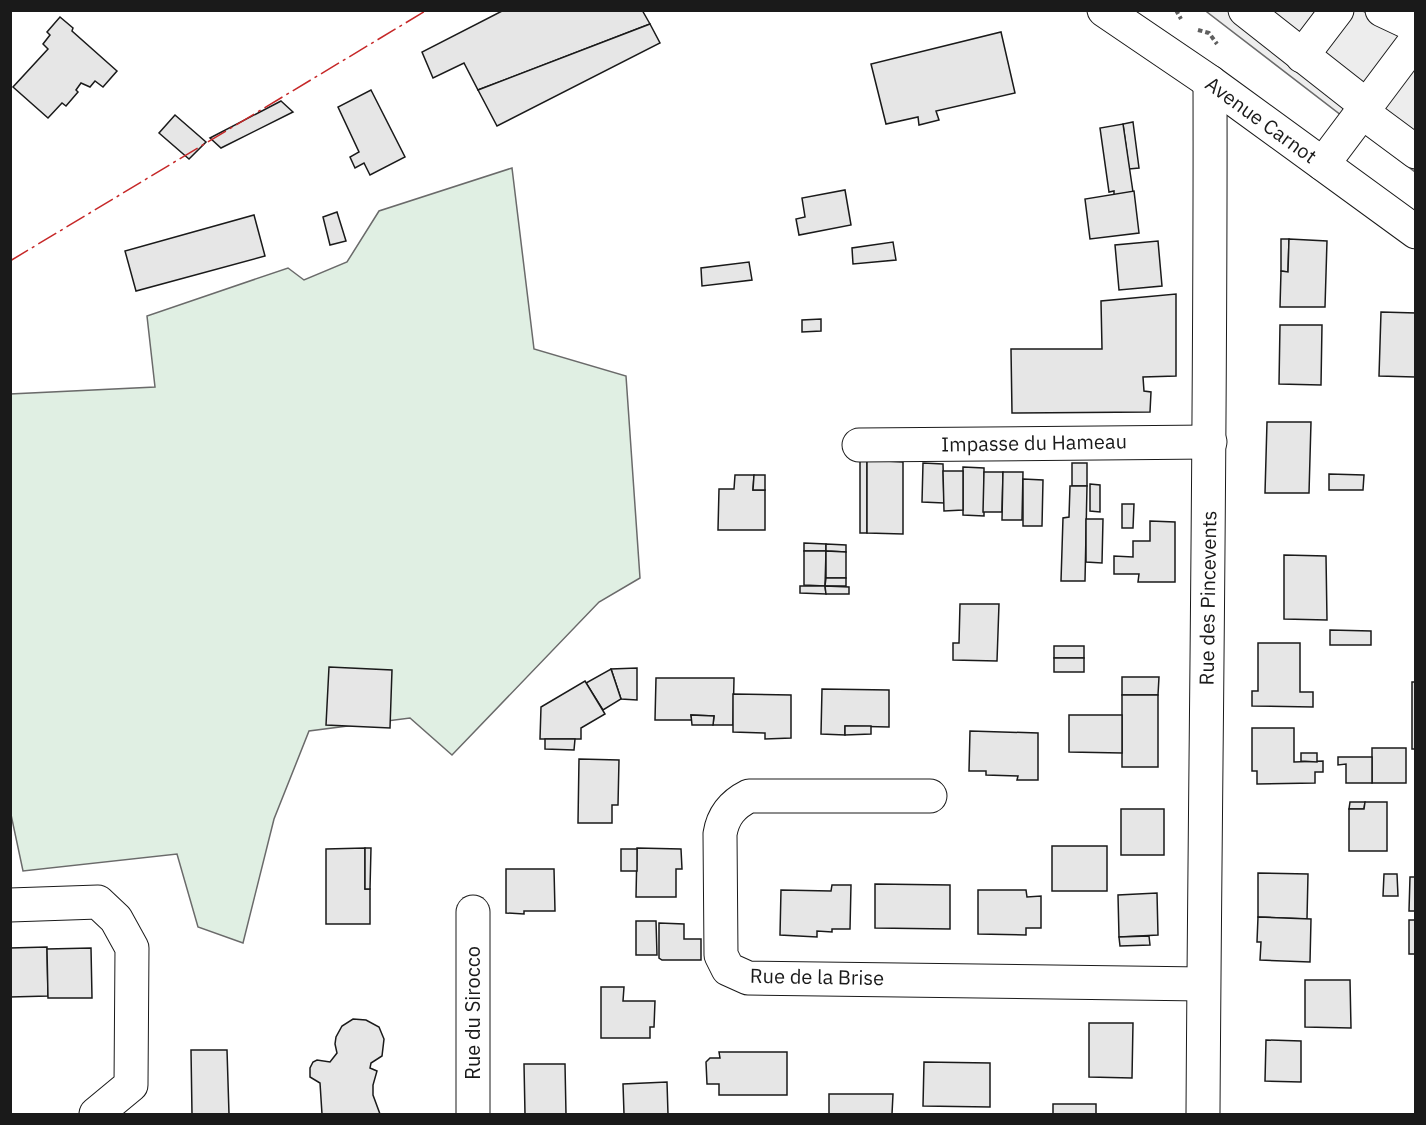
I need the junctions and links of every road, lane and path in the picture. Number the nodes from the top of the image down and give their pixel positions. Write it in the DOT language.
graph roads {
  1 [pos="1104,10"];
  2 [pos="1245,10"];
  3 [pos="1337,10"];
  4 [pos="1382,10"];
  5 [pos="1416,26"];
  6 [pos="1416,40"];
  7 [pos="1302,56"];
  8 [pos="1210,82"];
  9 [pos="1364,109"];
  10 [pos="1416,152"];
  11 [pos="1323,164"];
  12 [pos="1416,232"];
  13 [pos="1210,442"];
  14 [pos="859,445"];
  15 [pos="930,796"];
  16 [pos="10,905"];
  17 [pos="473,912"];
  18 [pos="1203,984"];
  19 [pos="96,1114"];
  20 [pos="473,1114"];
  21 [pos="1203,1114"];
  1 -- 8 [label="street, Avenue Carnot"];
  2 -- 7 [label="street"];
  3 -- 7 [label="street"];
  4 -- 5 [label="street"];
  6 -- 9 [label="street"];
  7 -- 9 [label="street"];
  8 -- 11 [label="street, Avenue Carnot"];
  8 -- 13 [label="street, Rue des Pincevents"];
  9 -- 10 [label="street"];
  9 -- 11 [label="street"];
  11 -- 12 [label="street, Avenue Carnot"];
  13 -- 14 [label="street, Impasse du Hameau"];
  13 -- 18 [label="street, Rue des Pincevents"];
  15 -- 18 [label="street, Rue de la Brise"];
  16 -- 19 [label="street"];
  17 -- 20 [label="street, Rue du Sirocco"];
  18 -- 21 [label="street, Rue des Pincevents"];
}
